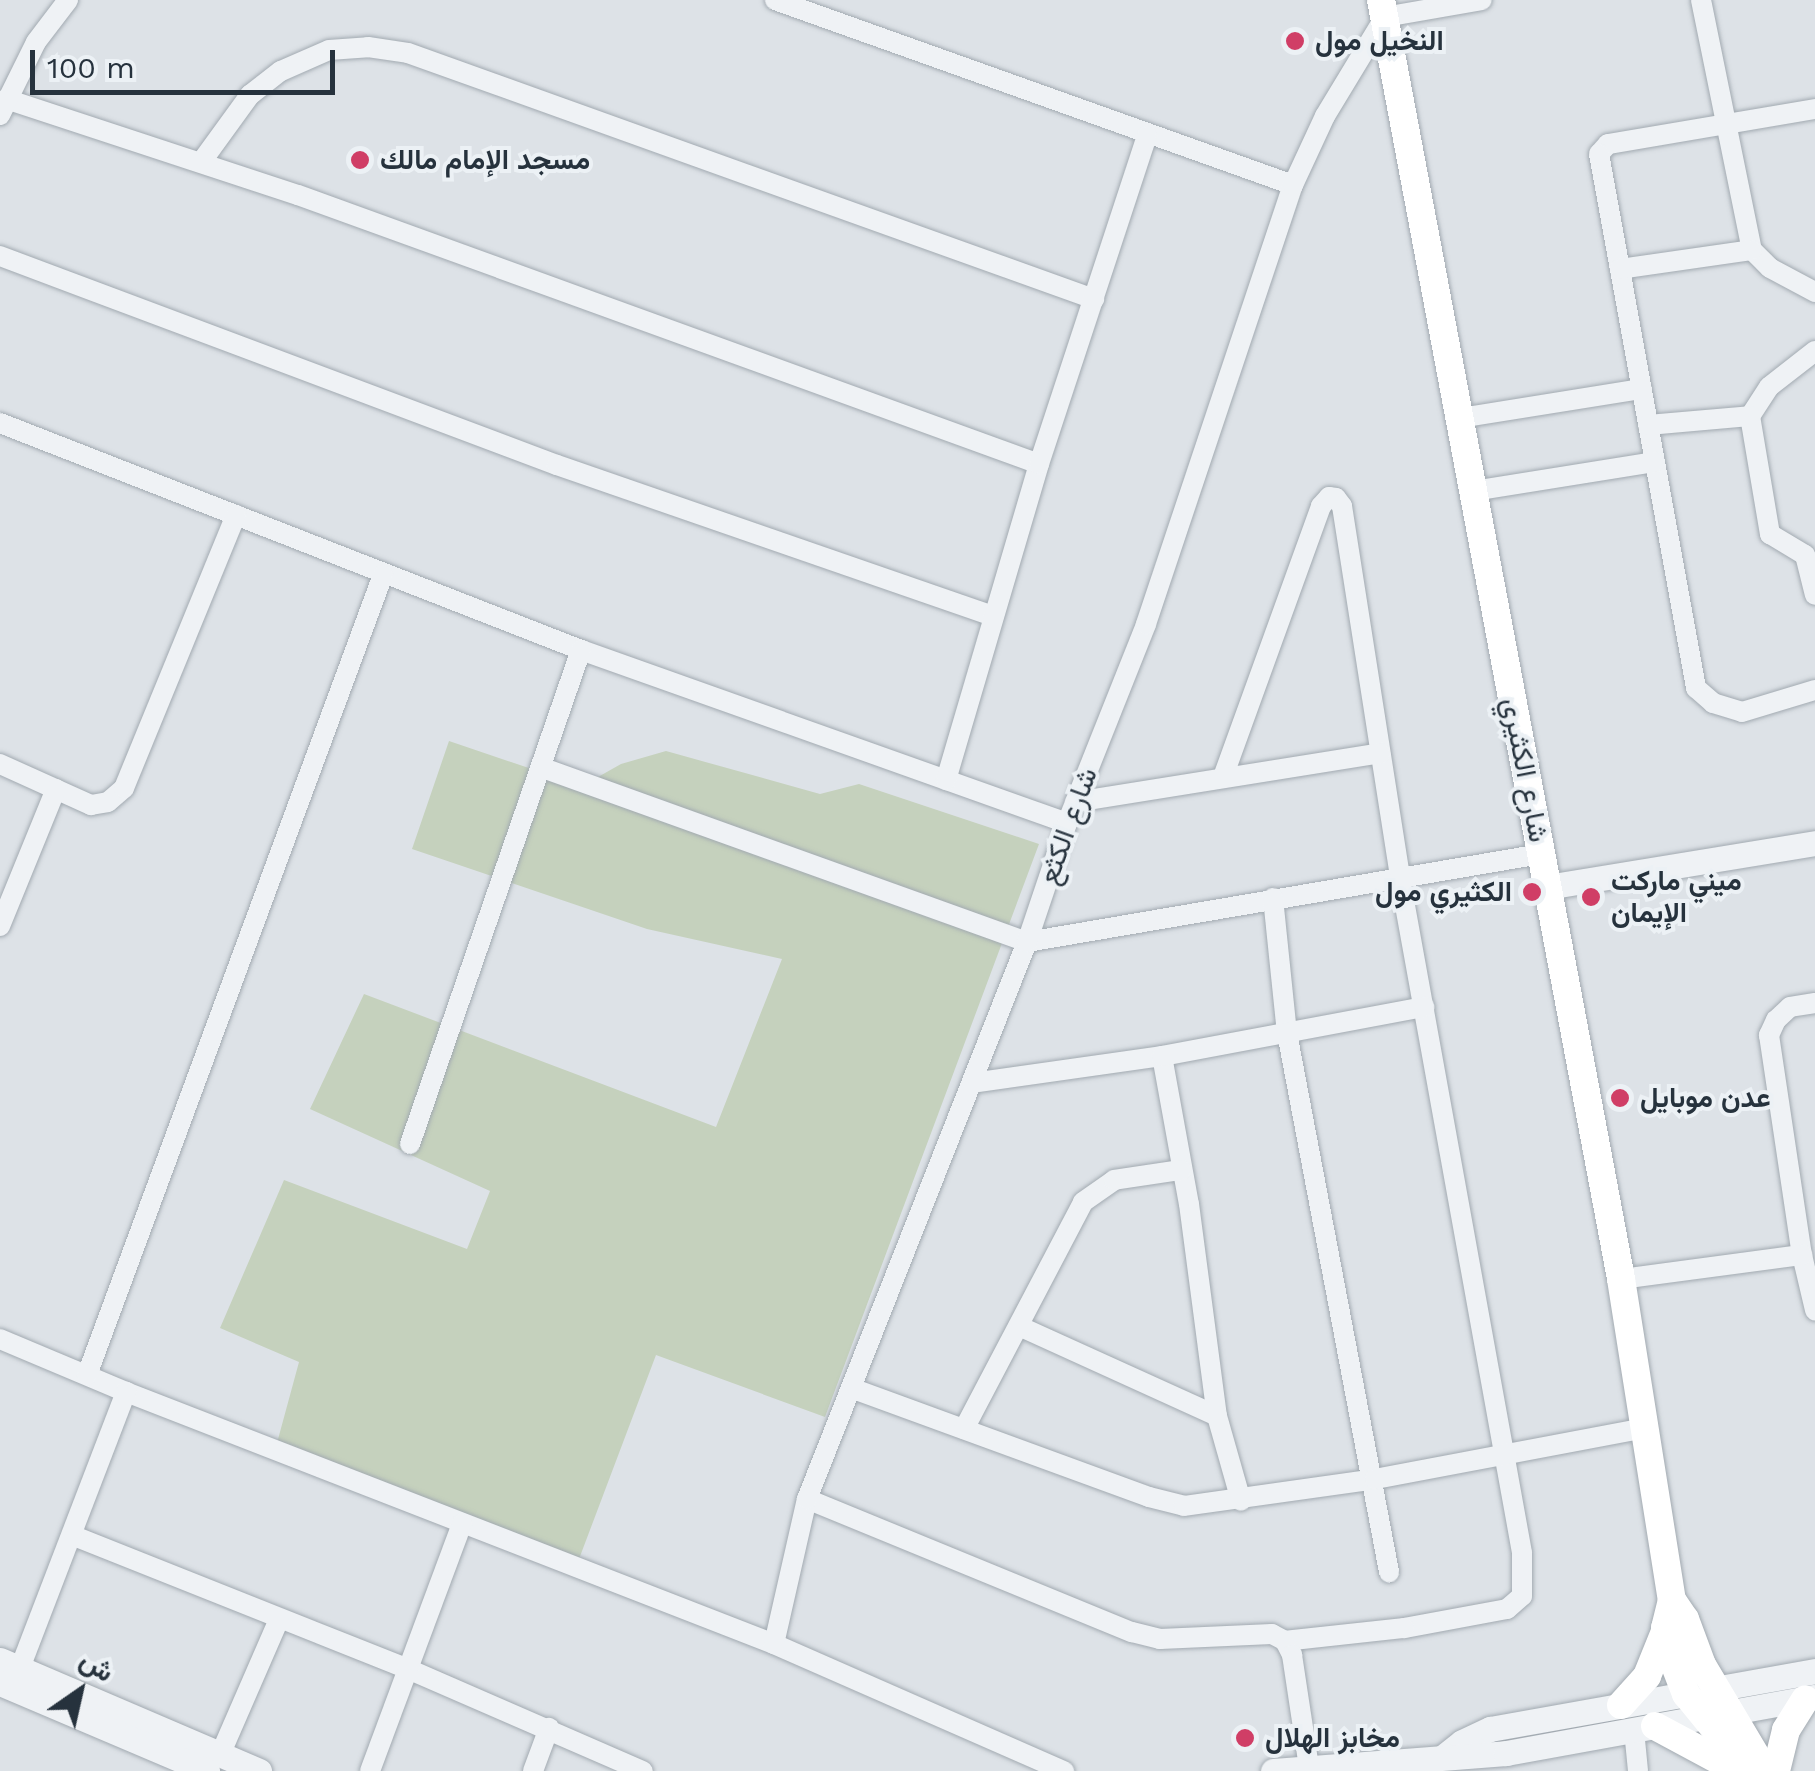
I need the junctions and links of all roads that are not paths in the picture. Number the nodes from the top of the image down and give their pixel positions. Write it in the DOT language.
graph roads {
  1 [pos="68,0"];
  2 [pos="775,0"];
  3 [pos="1482,0"];
  4 [pos="1702,0"];
  5 [pos="1383,9"];
  6 [pos="3,107"];
  7 [pos="1815,110"];
  8 [pos="1724,122"];
  9 [pos="1147,136"];
  10 [pos="202,162"];
  11 [pos="1293,185"];
  12 [pos="1752,250"];
  13 [pos="0,256"];
  14 [pos="1620,269"];
  15 [pos="1815,292"];
  16 [pos="1094,299"];
  17 [pos="1815,351"];
  18 [pos="1642,389"];
  19 [pos="1750,416"];
  20 [pos="1460,418"];
  21 [pos="0,423"];
  22 [pos="1648,425"];
  23 [pos="1655,462"];
  24 [pos="1039,464"];
  25 [pos="1473,491"];
  26 [pos="236,515"];
  27 [pos="384,576"];
  28 [pos="1815,594"];
  29 [pos="994,616"];
  30 [pos="581,650"];
  31 [pos="1815,690"];
  32 [pos="1380,753"];
  33 [pos="0,764"];
  34 [pos="543,768"];
  35 [pos="1223,777"];
  36 [pos="946,780"];
  37 [pos="56,789"];
  38 [pos="1075,802"];
  39 [pos="1067,823"];
  40 [pos="1815,843"];
  41 [pos="1541,854"];
  42 [pos="1400,878"];
  43 [pos="1547,887"];
  44 [pos="1273,898"];
  45 [pos="0,926"];
  46 [pos="1027,942"];
  47 [pos="1815,1003"];
  48 [pos="1424,1006"];
  49 [pos="1287,1033"];
  50 [pos="1162,1056"];
  51 [pos="972,1083"];
  52 [pos="410,1144"];
  53 [pos="1182,1170"];
  54 [pos="1802,1255"];
  55 [pos="1621,1279"];
  56 [pos="1815,1310"];
  57 [pos="1021,1327"];
  58 [pos="0,1338"];
  59 [pos="87,1375"];
  60 [pos="851,1388"];
  61 [pos="126,1392"];
  62 [pos="1217,1416"];
  63 [pos="1645,1428"];
  64 [pos="964,1430"];
  65 [pos="1506,1455"];
  66 [pos="1375,1479"];
  67 [pos="807,1499"];
  68 [pos="1241,1501"];
  69 [pos="462,1524"];
  70 [pos="74,1536"];
  71 [pos="1389,1572"];
  72 [pos="1672,1600"];
  73 [pos="278,1619"];
  74 [pos="1665,1628"];
  75 [pos="1285,1641"];
  76 [pos="774,1644"];
  77 [pos="408,1669"];
  78 [pos="7,1670"];
  79 [pos="1815,1671"];
  80 [pos="1686,1694"];
  81 [pos="1810,1698"];
  82 [pos="1718,1706"];
  83 [pos="1637,1720"];
  84 [pos="549,1728"];
  85 [pos="214,1763"];
  86 [pos="1309,1767"];
  87 [pos="1362,1768"];
  88 [pos="259,1771"];
  89 [pos="370,1771"];
  90 [pos="534,1771"];
  91 [pos="643,1771"];
  92 [pos="1064,1771"];
  93 [pos="1274,1771"];
  94 [pos="1638,1771"];
  95 [pos="1738,1771"];
  96 [pos="1748,1771"];
  97 [pos="1765,1771"];
  98 [pos="1776,1771"];
  1 -- 6 [label="street"];
  2 -- 9 [label="street"];
  3 -- 5 [label="street"];
  4 -- 8 [label="street"];
  5 -- 11 [label="street, شارع الكثع"];
  5 -- 20 [label="main road, شارع الكثيري"];
  6 -- 10 [label="street"];
  7 -- 8 [label="street"];
  8 -- 12 [label="street"];
  8 -- 14 [label="street"];
  9 -- 11 [label="street"];
  9 -- 16 [label="street"];
  10 -- 16 [label="street"];
  10 -- 24 [label="street"];
  11 -- 38 [label="street, شارع الكثع"];
  12 -- 14 [label="street"];
  12 -- 15 [label="street"];
  13 -- 29 [label="street"];
  14 -- 18 [label="street"];
  16 -- 24 [label="street"];
  17 -- 19 [label="street"];
  18 -- 20 [label="street"];
  18 -- 22 [label="street"];
  19 -- 22 [label="street"];
  19 -- 28 [label="street"];
  20 -- 25 [label="main road, شارع الكثيري"];
  21 -- 26 [label="street"];
  22 -- 23 [label="street"];
  23 -- 25 [label="street"];
  23 -- 31 [label="street"];
  24 -- 29 [label="street"];
  25 -- 41 [label="main road, شارع الكثيري"];
  26 -- 27 [label="street"];
  26 -- 37 [label="street"];
  27 -- 30 [label="street"];
  27 -- 59 [label="street"];
  29 -- 36 [label="street"];
  30 -- 34 [label="street"];
  30 -- 36 [label="street"];
  32 -- 35 [label="street"];
  32 -- 35 [label="street"];
  32 -- 42 [label="street"];
  33 -- 37 [label="street"];
  34 -- 46 [label="street"];
  34 -- 52 [label="street"];
  35 -- 38 [label="street"];
  36 -- 39 [label="street"];
  37 -- 45 [label="street"];
  38 -- 39 [label="street, شارع الكثع"];
  39 -- 46 [label="street, شارع الكثع"];
  40 -- 43 [label="street"];
  41 -- 42 [label="street"];
  41 -- 43 [label="main road, شارع الكثيري"];
  42 -- 44 [label="street"];
  42 -- 48 [label="street"];
  43 -- 55 [label="main road, شارع الكثيري"];
  44 -- 46 [label="street"];
  44 -- 49 [label="street"];
  46 -- 51 [label="street, شارع الكثع"];
  47 -- 54 [label="street"];
  48 -- 49 [label="street"];
  48 -- 65 [label="street"];
  49 -- 50 [label="street"];
  49 -- 66 [label="street"];
  50 -- 51 [label="street"];
  50 -- 53 [label="street"];
  51 -- 60 [label="street, شارع الكثع"];
  53 -- 57 [label="street"];
  53 -- 62 [label="street"];
  54 -- 55 [label="street"];
  54 -- 56 [label="street"];
  55 -- 63 [label="main road, شارع الكثيري"];
  57 -- 62 [label="street"];
  57 -- 64 [label="street"];
  58 -- 59 [label="street"];
  59 -- 61 [label="street"];
  60 -- 64 [label="street"];
  60 -- 67 [label="street, شارع الكثع"];
  61 -- 69 [label="street"];
  61 -- 70 [label="street"];
  62 -- 68 [label="street"];
  63 -- 65 [label="street"];
  63 -- 72 [label="main road, شارع الكثيري"];
  64 -- 68 [label="street"];
  65 -- 66 [label="street"];
  65 -- 75 [label="street"];
  66 -- 68 [label="street"];
  66 -- 71 [label="street"];
  67 -- 75 [label="street"];
  67 -- 76 [label="street, شارع الكثع"];
  69 -- 76 [label="street"];
  69 -- 77 [label="street"];
  70 -- 73 [label="street"];
  70 -- 78 [label="street"];
  72 -- 74 [label="main road, شارع الكثيري"];
  72 -- 82 [label="main road, شارع الكثيري"];
  73 -- 77 [label="street"];
  73 -- 85 [label="street"];
  74 -- 80 [label="main road, شارع الكثيري"];
  74 -- 83 [label="main road"];
  75 -- 86 [label="street"];
  76 -- 92 [label="street"];
  77 -- 84 [label="street"];
  77 -- 89 [label="street"];
  78 -- 85 [label="street"];
  79 -- 82 [label="street"];
  80 -- 82 [label="main road, شارع الكثيري"];
  80 -- 83 [label="street"];
  81 -- 82 [label="street"];
  81 -- 98 [label="main road"];
  82 -- 83 [label="street"];
  82 -- 96 [label="main road, شارع الكثيري"];
  82 -- 97 [label="main road, شارع الكثيري"];
  83 -- 87 [label="street"];
  83 -- 94 [label="street"];
  83 -- 95 [label="main road"];
  84 -- 90 [label="street"];
  84 -- 91 [label="street"];
  85 -- 88 [label="street"];
  86 -- 87 [label="street"];
  86 -- 93 [label="street"];
}
